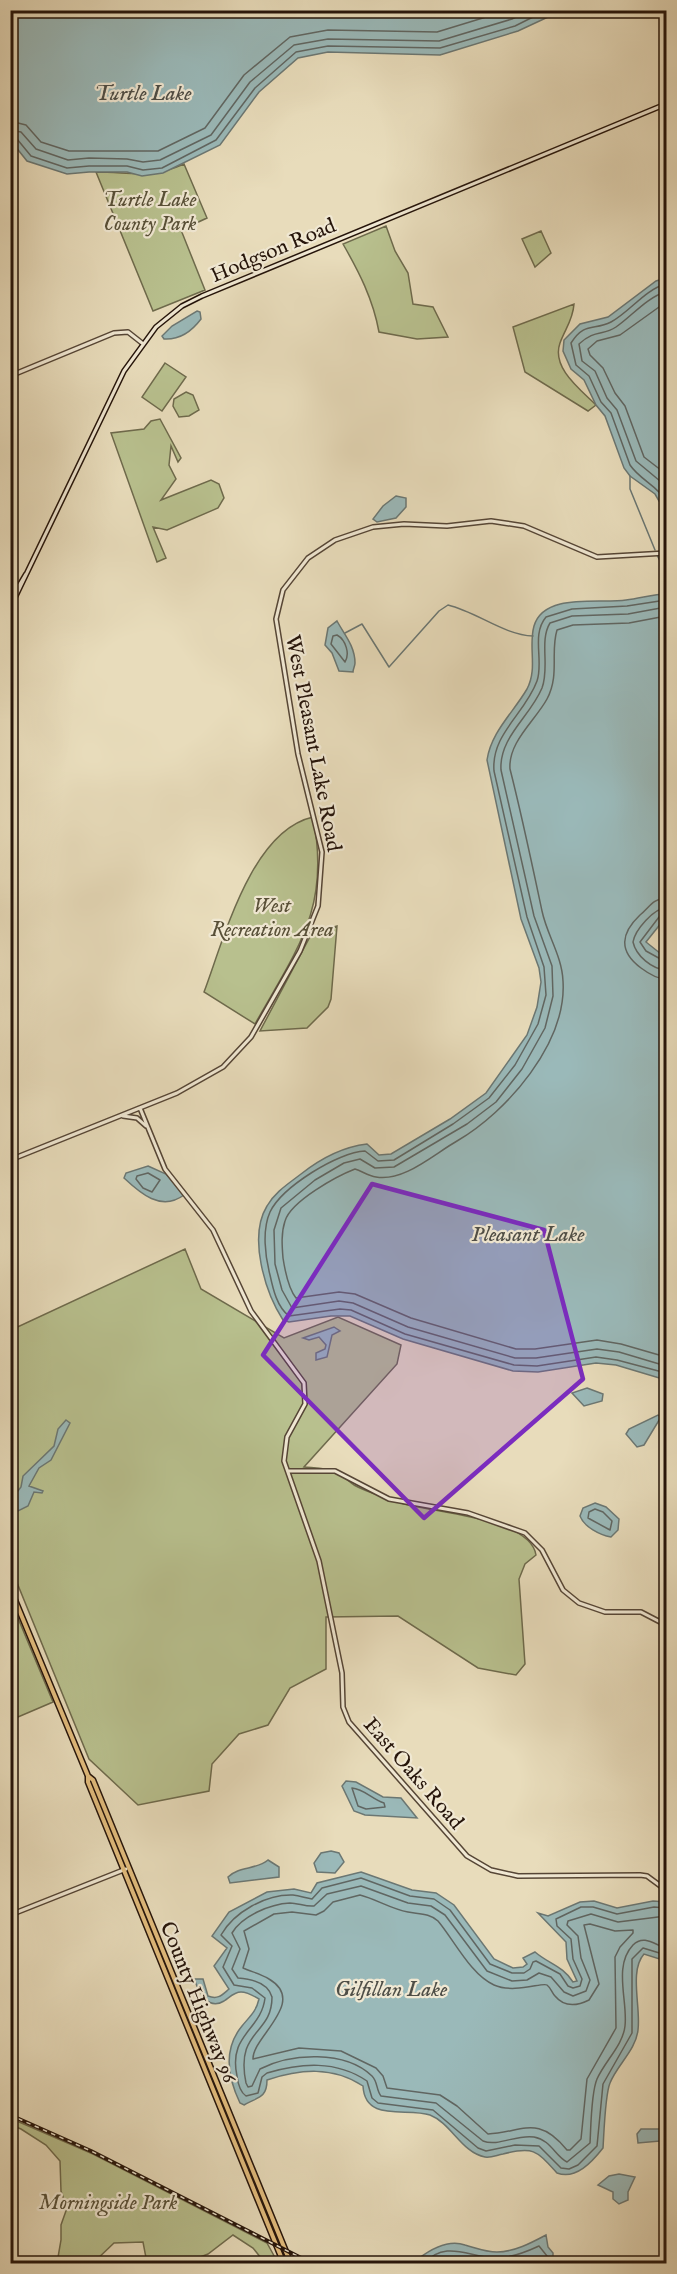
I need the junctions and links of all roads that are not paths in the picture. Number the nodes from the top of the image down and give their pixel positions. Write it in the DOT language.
graph roads {
  1 [pos="666,104"];
  2 [pos="142,343"];
  3 [pos="10,376"];
  4 [pos="666,553"];
  5 [pos="26,574"];
  6 [pos="10,600"];
  7 [pos="10,608"];
  8 [pos="140,1108"];
  9 [pos="118,1116"];
  10 [pos="149,1130"];
  11 [pos="10,1160"];
  12 [pos="288,1471"];
  13 [pos="10,1588"];
  14 [pos="666,1625"];
  15 [pos="88,1776"];
  16 [pos="128,1868"];
  17 [pos="123,1870"];
  18 [pos="666,1890"];
  19 [pos="10,1915"];
  20 [pos="285,2264"];
  21 [pos="291,2264"];
  1 -- 2 [label="street, Hodgson Road"];
  2 -- 3 [label="street"];
  2 -- 5 [label="street, Hodgson Road"];
  4 -- 8 [label="street, West Pleasant Lake Road"];
  5 -- 6 [label="street, Hodgson Road"];
  5 -- 7 [label="street, Hodgson Road"];
  8 -- 9 [label="street, West Pleasant Lake Road"];
  8 -- 10 [label="street, East Oaks Road"];
  9 -- 10 [label="street"];
  9 -- 11 [label="street, West Pleasant Lake Road"];
  10 -- 12 [label="street, East Oaks Road"];
  12 -- 14 [label="street"];
  12 -- 18 [label="street, East Oaks Road"];
  13 -- 15 [label="main road, County Highway 96"];
  15 -- 16 [label="main road, County Highway 96"];
  15 -- 17 [label="main road, County Highway 96"];
  16 -- 17 [label="street"];
  16 -- 21 [label="main road, County Highway 96"];
  17 -- 19 [label="street"];
  17 -- 20 [label="main road, County Highway 96"];
}
